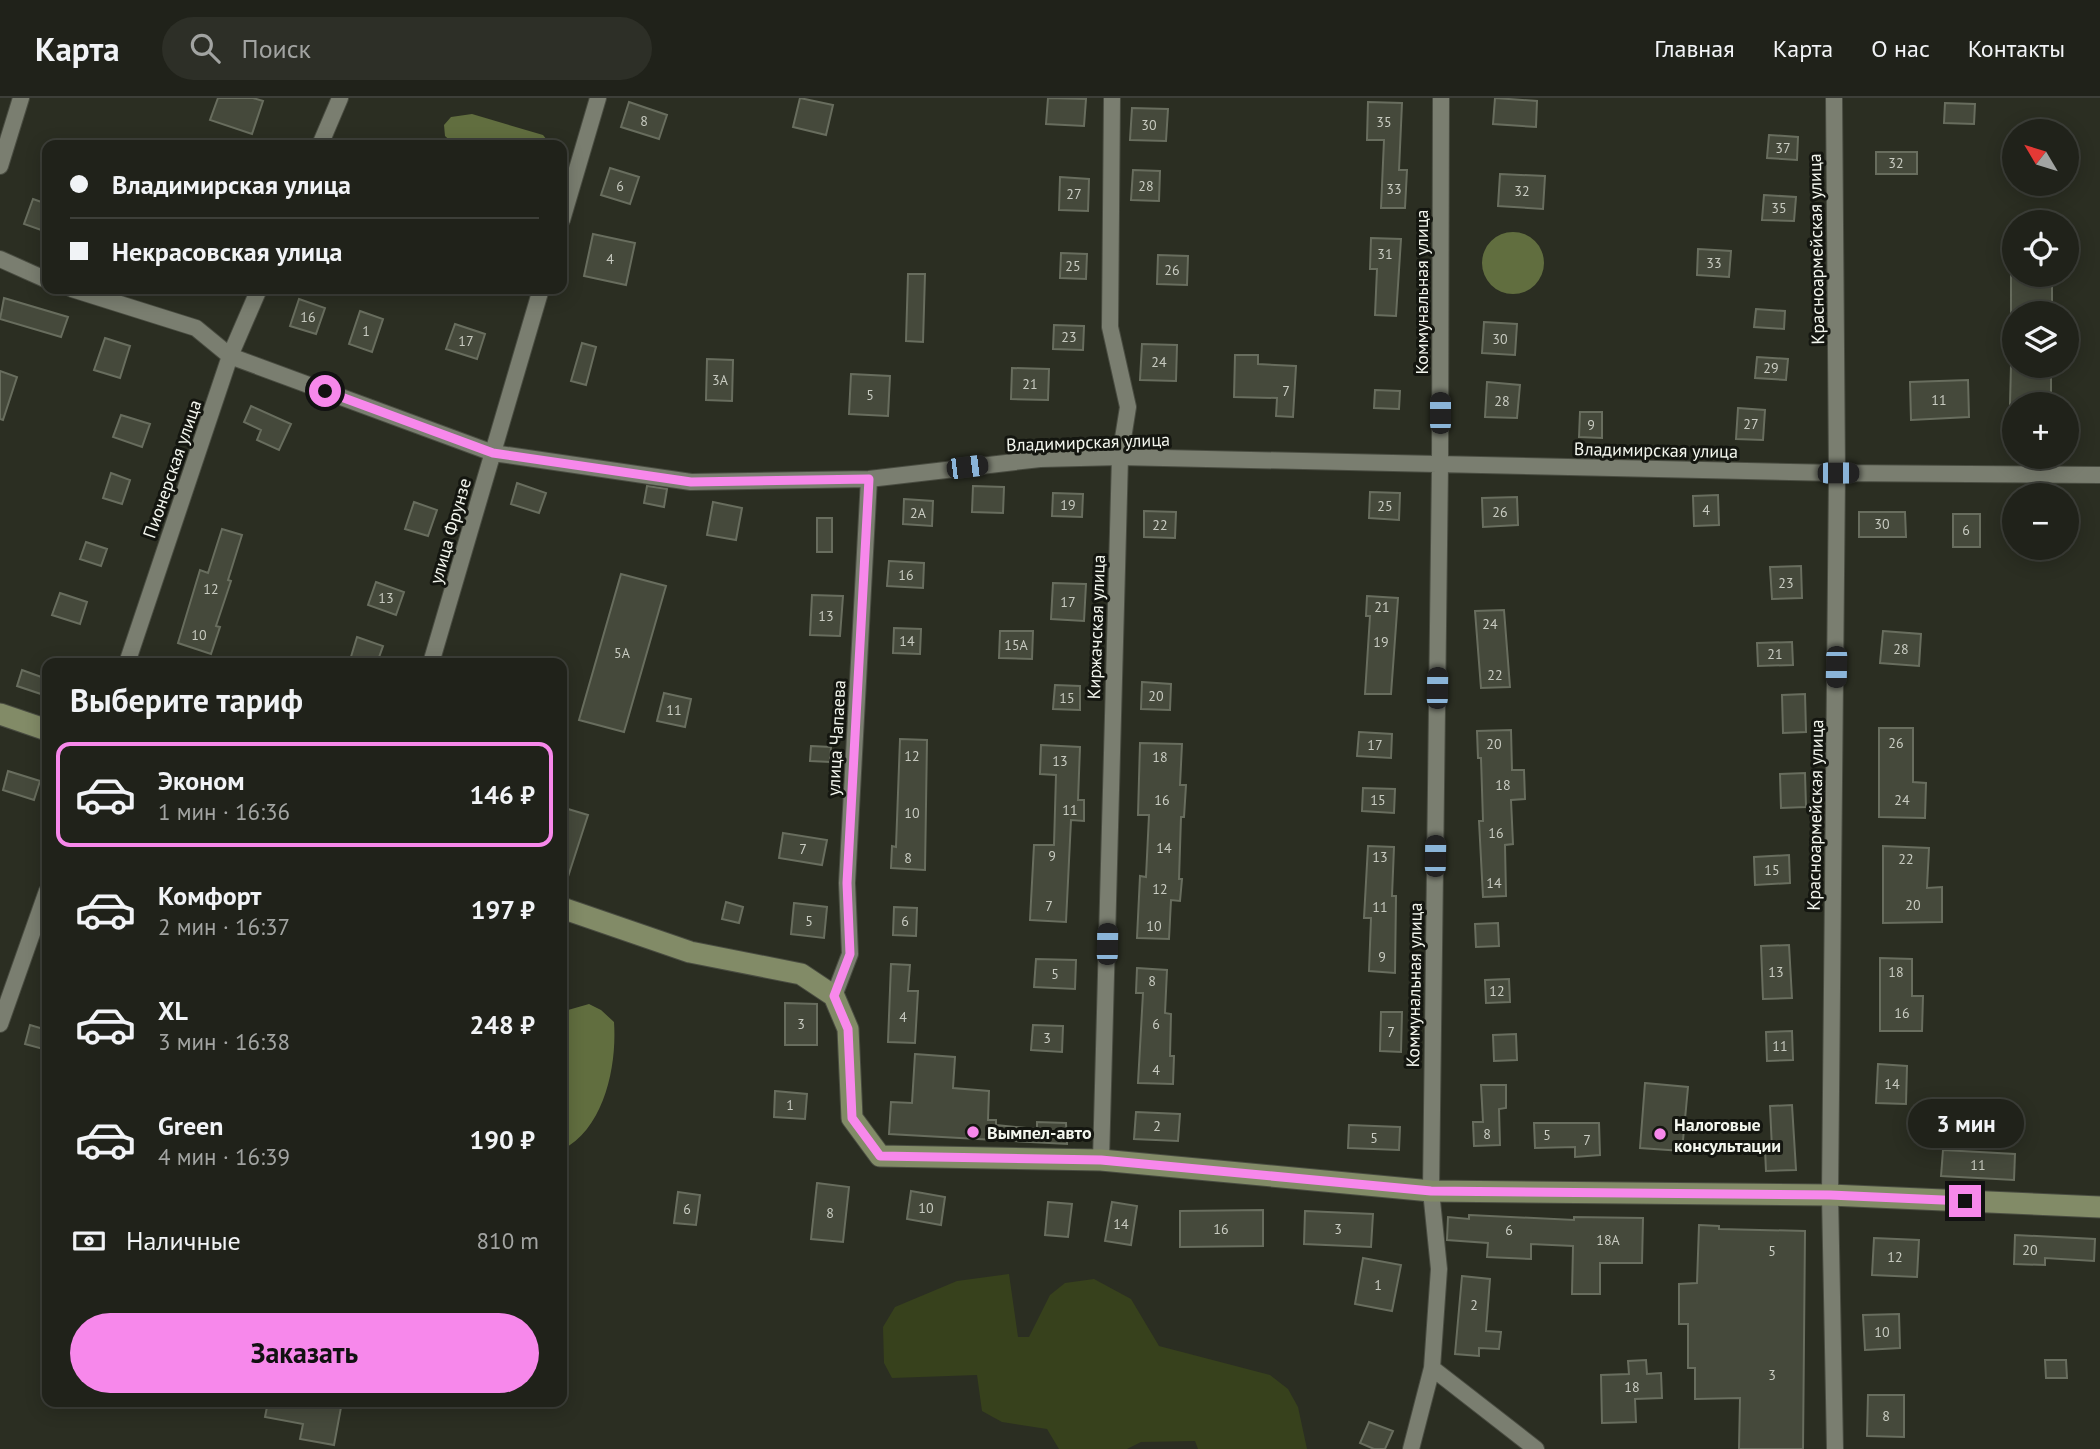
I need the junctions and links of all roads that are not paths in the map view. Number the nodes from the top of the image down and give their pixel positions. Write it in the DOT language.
graph roads {
  1 [pos="21,98"];
  2 [pos="340,98"];
  3 [pos="598,98"];
  4 [pos="1112,98"];
  5 [pos="1441,98"];
  6 [pos="1834,98"];
  7 [pos="322,140"];
  8 [pos="0,166"];
  9 [pos="567,203"];
  10 [pos="0,259"];
  11 [pos="42,278"];
  12 [pos="88,294"];
  13 [pos="256,294"];
  14 [pos="540,294"];
  15 [pos="230,356"];
  16 [pos="493,453"];
  17 [pos="1120,457"];
  18 [pos="1440,465"];
  19 [pos="1838,473"];
  20 [pos="2100,475"];
  21 [pos="869,479"];
  22 [pos="129,658"];
  23 [pos="432,658"];
  24 [pos="0,714"];
  25 [pos="42,728"];
  26 [pos="42,905"];
  27 [pos="567,910"];
  28 [pos="834,996"];
  29 [pos="0,1024"];
  30 [pos="1101,1160"];
  31 [pos="1431,1191"];
  32 [pos="1830,1195"];
  33 [pos="2100,1207"];
  34 [pos="1432,1368"];
  35 [pos="1411,1449"];
  36 [pos="1536,1449"];
  37 [pos="1835,1449"];
  1 -- 8 [label="street"];
  2 -- 7 [label="street"];
  3 -- 9 [label="street"];
  4 -- 17 [label="street, Киржачская улица"];
  5 -- 18 [label="street, Коммунальная улица"];
  6 -- 19 [label="street, Красноармейская улица"];
  10 -- 11 [label="street"];
  12 -- 15 [label="street, Владимирская улица"];
  13 -- 15 [label="street, Пионерская улица"];
  14 -- 16 [label="street, улица Фрунзе"];
  15 -- 16 [label="street, Владимирская улица"];
  15 -- 22 [label="street, Пионерская улица"];
  16 -- 21 [label="street, Владимирская улица"];
  16 -- 23 [label="street, улица Фрунзе"];
  17 -- 18 [label="street, Владимирская улица"];
  17 -- 21 [label="street, Владимирская улица"];
  17 -- 30 [label="street, Киржачская улица"];
  18 -- 19 [label="street, Владимирская улица"];
  18 -- 31 [label="street, Коммунальная улица"];
  19 -- 20 [label="street, Владимирская улица"];
  19 -- 32 [label="street, Красноармейская улица"];
  21 -- 28 [label="street, улица Чапаева"];
  24 -- 25 [label="street"];
  26 -- 29 [label="street"];
  27 -- 28 [label="street"];
  28 -- 30 [label="street"];
  30 -- 31 [label="street"];
  31 -- 32 [label="street"];
  31 -- 34 [label="street, Коммунальная улица"];
  32 -- 33 [label="street"];
  32 -- 37 [label="street, Красноармейская улица"];
  34 -- 35 [label="street, Коммунальная улица"];
  34 -- 36 [label="street"];
}
